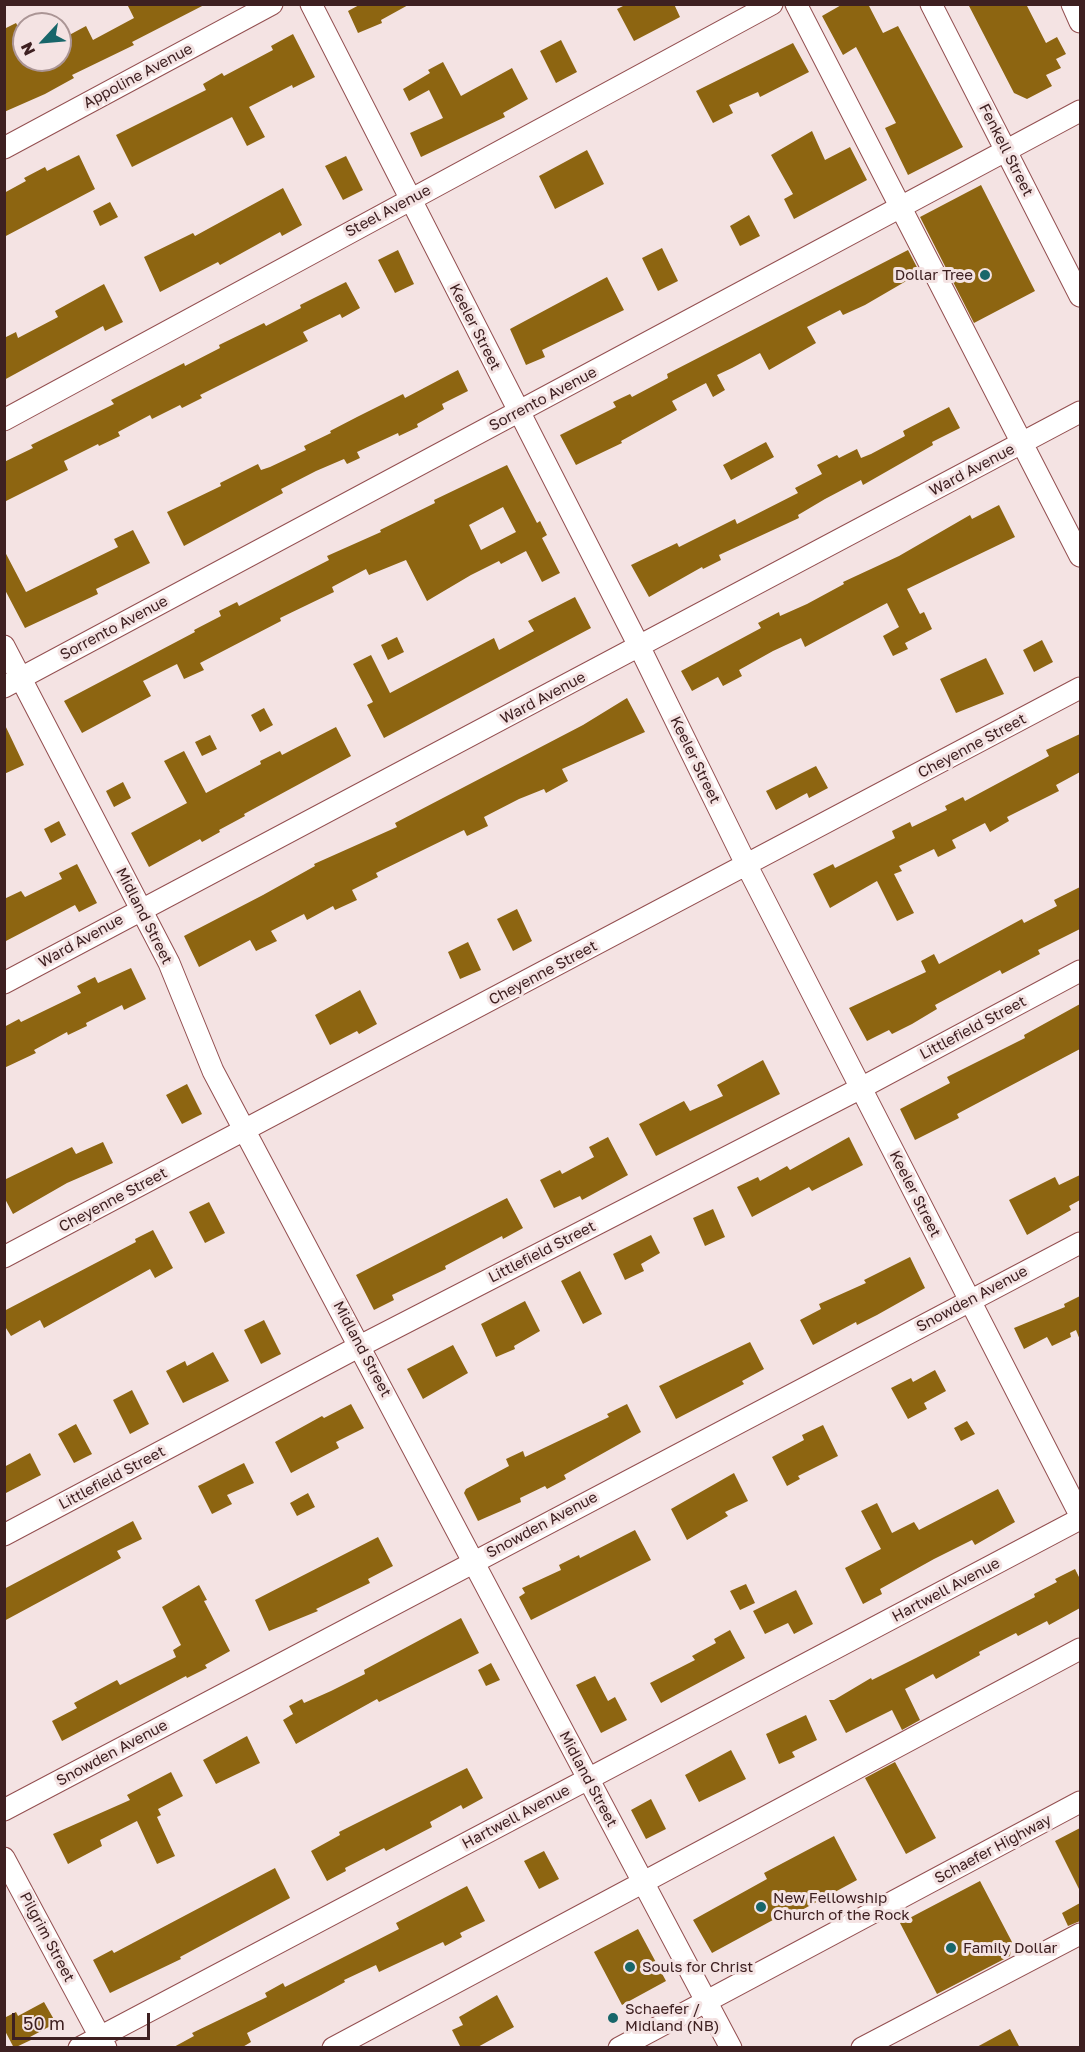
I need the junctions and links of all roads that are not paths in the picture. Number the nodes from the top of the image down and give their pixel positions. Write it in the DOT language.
graph roads {
  1 [pos="272,4"];
  2 [pos="311,4"];
  3 [pos="772,4"];
  4 [pos="796,4"];
  5 [pos="931,4"];
  6 [pos="1072,4"];
  7 [pos="1080,22"];
  8 [pos="1080,111"];
  9 [pos="4,148"];
  10 [pos="1007,151"];
  11 [pos="410,199"];
  12 [pos="900,208"];
  13 [pos="1080,296"];
  14 [pos="519,412"];
  15 [pos="1080,412"];
  16 [pos="4,420"];
  17 [pos="1021,444"];
  18 [pos="1080,556"];
  19 [pos="4,646"];
  20 [pos="640,648"];
  21 [pos="13,682"];
  22 [pos="1080,688"];
  23 [pos="747,866"];
  24 [pos="140,908"];
  25 [pos="1080,971"];
  26 [pos="4,982"];
  27 [pos="861,1088"];
  28 [pos="246,1129"];
  29 [pos="1080,1243"];
  30 [pos="4,1257"];
  31 [pos="969,1301"];
  32 [pos="360,1346"];
  33 [pos="1080,1517"];
  34 [pos="4,1535"];
  35 [pos="472,1562"];
  36 [pos="1080,1649"];
  37 [pos="588,1779"];
  38 [pos="1080,1802"];
  39 [pos="4,1810"];
  40 [pos="4,1858"];
  41 [pos="643,1882"];
  42 [pos="1080,1934"];
  43 [pos="706,2001"];
  44 [pos="103,2042"];
  45 [pos="80,2048"];
  46 [pos="333,2048"];
  47 [pos="619,2048"];
  48 [pos="731,2048"];
  49 [pos="862,2048"];
  1 -- 9 [label="street, Appoline Avenue"];
  2 -- 11 [label="street, Keeler Street"];
  3 -- 11 [label="street, Steel Avenue"];
  4 -- 12 [label="street"];
  5 -- 10 [label="street, Fenkell Street"];
  6 -- 7 [label="street"];
  8 -- 10 [label="street, Sorrento Avenue"];
  10 -- 12 [label="street, Sorrento Avenue"];
  10 -- 13 [label="street, Fenkell Street"];
  11 -- 14 [label="street, Keeler Street"];
  11 -- 16 [label="street, Steel Avenue"];
  12 -- 14 [label="street, Sorrento Avenue"];
  12 -- 17 [label="street"];
  14 -- 20 [label="street, Keeler Street"];
  14 -- 21 [label="street, Sorrento Avenue"];
  15 -- 17 [label="street, Ward Avenue"];
  17 -- 18 [label="street"];
  17 -- 20 [label="street, Ward Avenue"];
  19 -- 21 [label="street, Midland Street"];
  20 -- 23 [label="street, Keeler Street"];
  20 -- 24 [label="street, Ward Avenue"];
  21 -- 24 [label="street, Midland Street"];
  22 -- 23 [label="street, Cheyenne Street"];
  23 -- 27 [label="street, Keeler Street"];
  23 -- 28 [label="street, Cheyenne Street"];
  24 -- 26 [label="street, Ward Avenue"];
  24 -- 28 [label="street, Midland Street"];
  25 -- 27 [label="street, Littlefield Street"];
  27 -- 31 [label="street, Keeler Street"];
  27 -- 32 [label="street, Littlefield Street"];
  28 -- 30 [label="street, Cheyenne Street"];
  28 -- 32 [label="street, Midland Street"];
  29 -- 31 [label="street, Snowden Avenue"];
  31 -- 33 [label="street, Keeler Street"];
  31 -- 35 [label="street, Snowden Avenue"];
  32 -- 34 [label="street, Littlefield Street"];
  32 -- 35 [label="street, Midland Street"];
  33 -- 37 [label="street, Hartwell Avenue"];
  35 -- 37 [label="street, Midland Street"];
  35 -- 39 [label="street, Snowden Avenue"];
  36 -- 41 [label="street"];
  37 -- 41 [label="street, Midland Street"];
  37 -- 44 [label="street, Hartwell Avenue"];
  38 -- 43 [label="street, Schaefer Highway"];
  40 -- 44 [label="street, Pilgrim Street"];
  41 -- 43 [label="street, Midland Street"];
  41 -- 46 [label="street"];
  42 -- 49 [label="street"];
  43 -- 47 [label="street, Schaefer Highway"];
  43 -- 48 [label="street, Midland Street"];
  44 -- 45 [label="street, Hartwell Avenue"];
}
